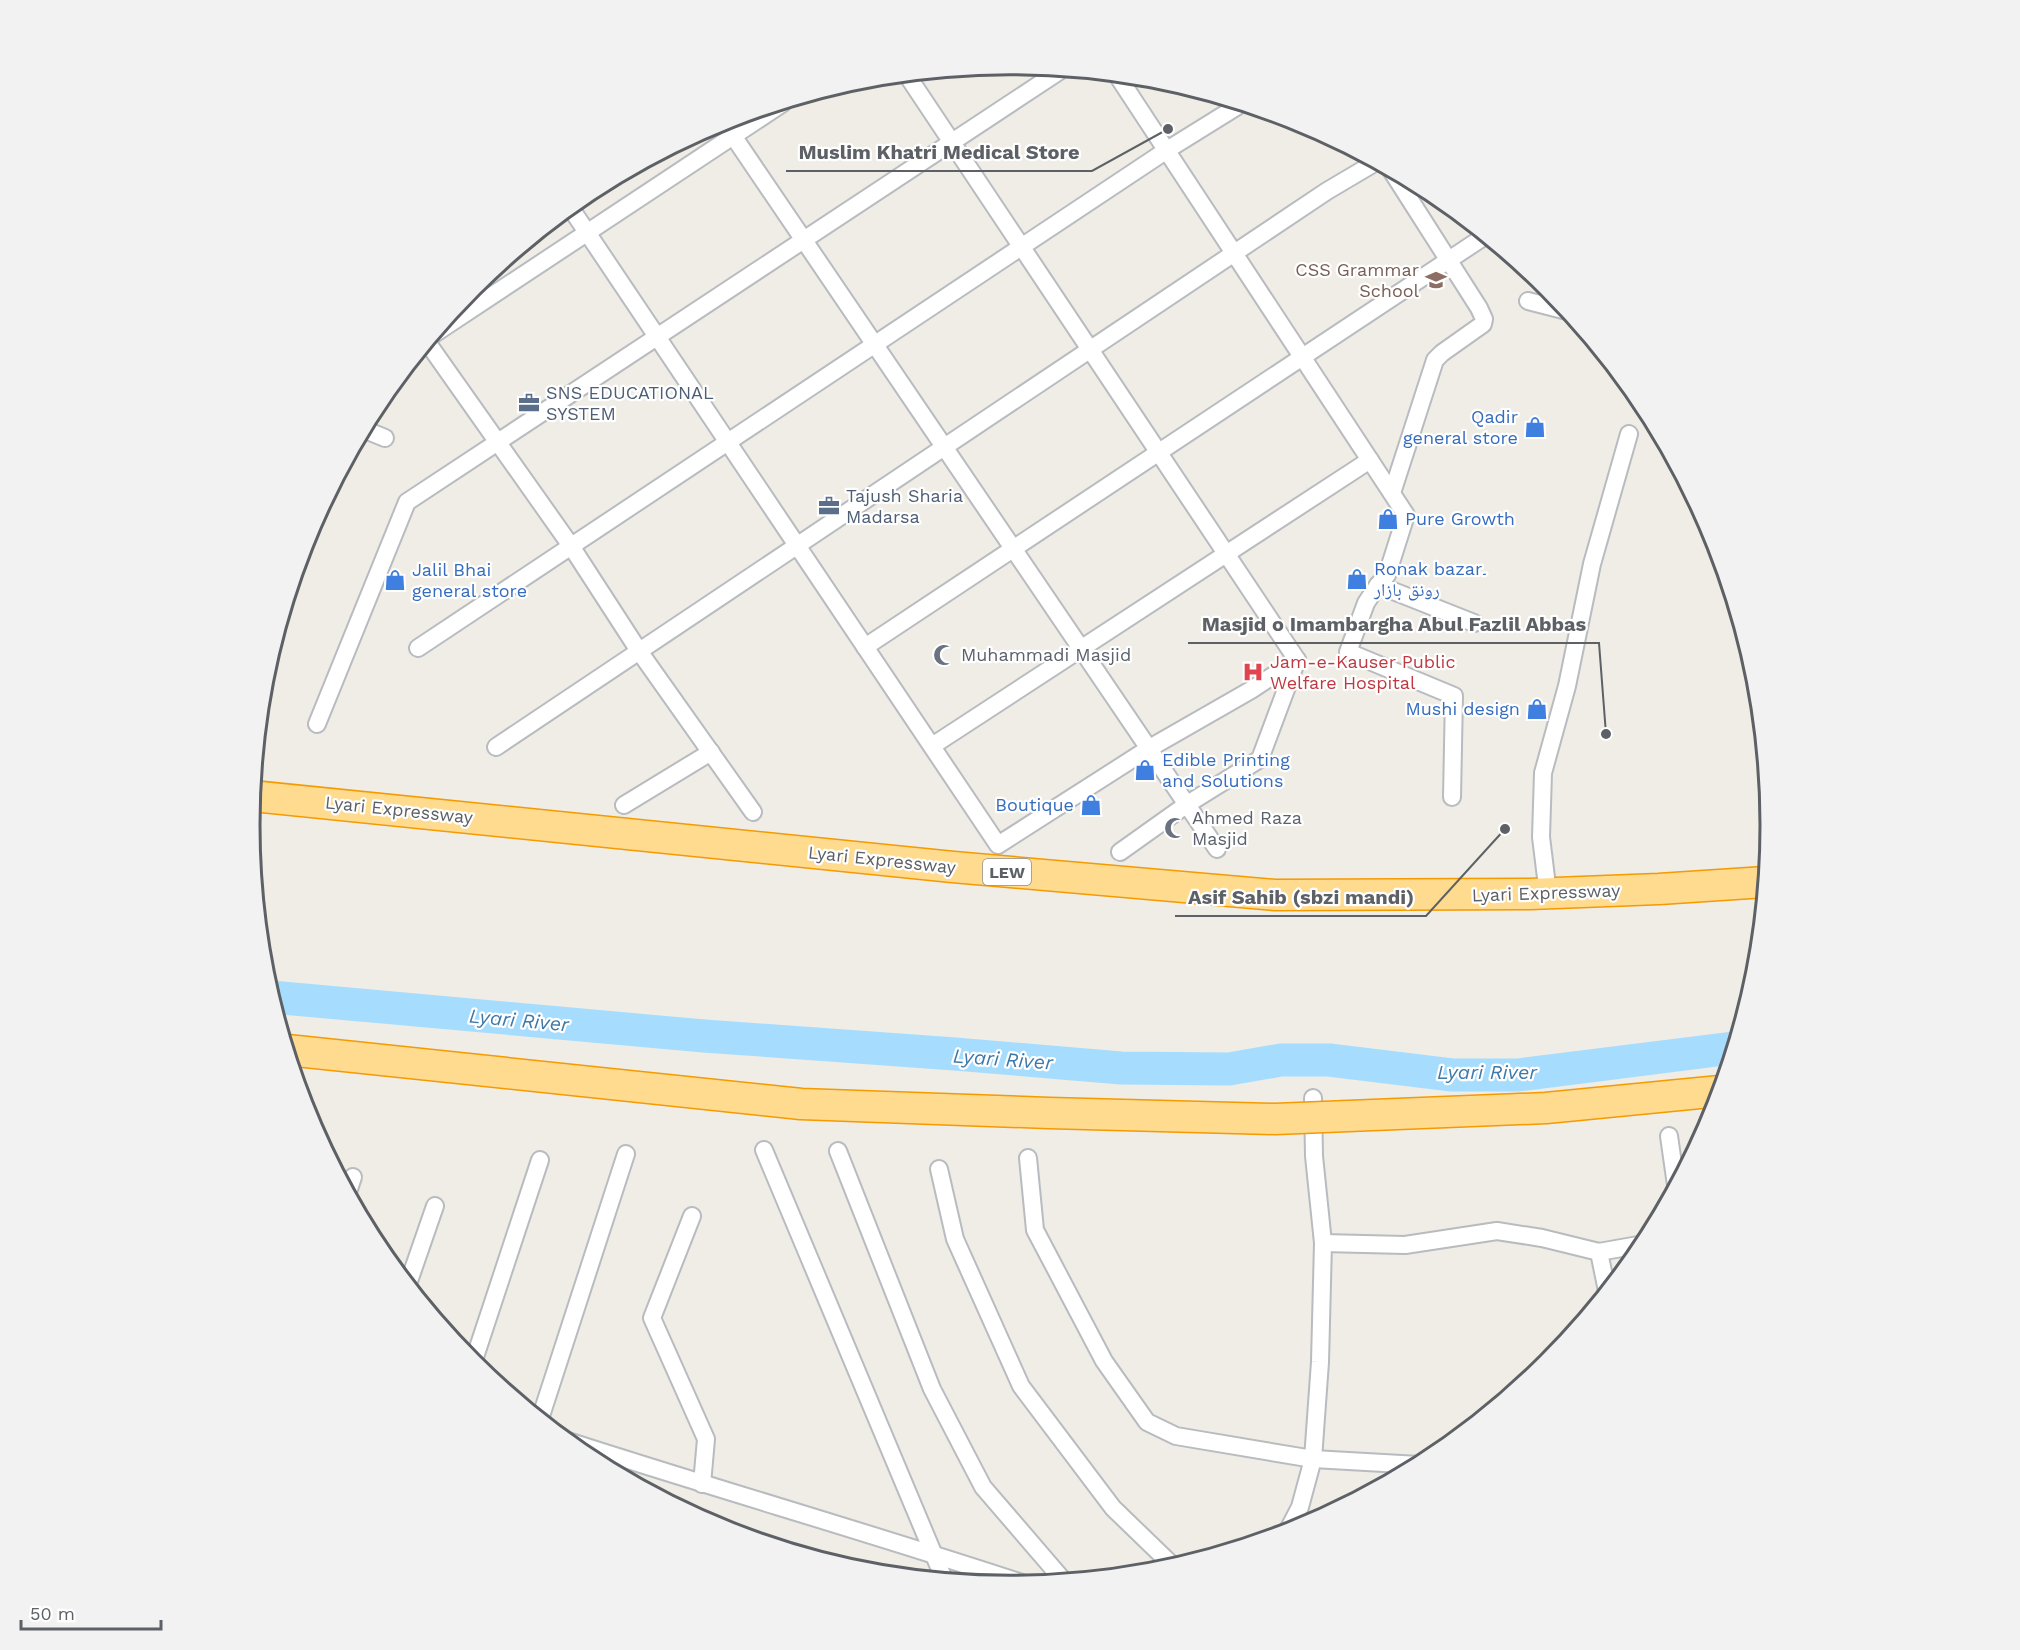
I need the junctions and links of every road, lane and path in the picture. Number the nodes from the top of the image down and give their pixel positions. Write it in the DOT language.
graph roads {
  1 [pos="1051,77"];
  2 [pos="911,81"];
  3 [pos="1123,83"];
  4 [pos="1232,109"];
  5 [pos="759,119"];
  6 [pos="729,130"];
  7 [pos="733,136"];
  8 [pos="952,142"];
  9 [pos="1167,150"];
  10 [pos="1369,166"];
  11 [pos="1400,184"];
  12 [pos="575,214"];
  13 [pos="587,232"];
  14 [pos="803,240"];
  15 [pos="1479,240"];
  16 [pos="1022,246"];
  17 [pos="1234,253"];
  18 [pos="1449,260"];
  19 [pos="1528,301"];
  20 [pos="1552,307"];
  21 [pos="457,319"];
  22 [pos="657,337"];
  23 [pos="874,344"];
  24 [pos="431,348"];
  25 [pos="1090,349"];
  26 [pos="1302,357"];
  27 [pos="371,432"];
  28 [pos="1629,434"];
  29 [pos="385,438"];
  30 [pos="499,442"];
  31 [pos="728,442"];
  32 [pos="944,447"];
  33 [pos="1159,452"];
  34 [pos="1370,460"];
  35 [pos="1392,493"];
  36 [pos="571,546"];
  37 [pos="797,546"];
  38 [pos="1013,549"];
  39 [pos="1227,554"];
  40 [pos="1378,585"];
  41 [pos="1474,623"];
  42 [pos="865,647"];
  43 [pos="418,648"];
  44 [pos="1080,649"];
  45 [pos="639,651"];
  46 [pos="1297,660"];
  47 [pos="317,724"];
  48 [pos="932,746"];
  49 [pos="496,747"];
  50 [pos="1148,749"];
  51 [pos="711,752"];
  52 [pos="261,797"];
  53 [pos="1452,797"];
  54 [pos="624,805"];
  55 [pos="1186,805"];
  56 [pos="753,812"];
  57 [pos="1217,849"];
  58 [pos="1120,852"];
  59 [pos="1757,883"];
  60 [pos="1548,894"];
  61 [pos="295,1051"];
  62 [pos="1710,1092"];
  63 [pos="1313,1098"];
  64 [pos="1669,1136"];
  65 [pos="764,1150"];
  66 [pos="838,1152"];
  67 [pos="626,1154"];
  68 [pos="1028,1158"];
  69 [pos="540,1160"];
  70 [pos="939,1169"];
  71 [pos="1674,1173"];
  72 [pos="435,1206"];
  73 [pos="692,1216"];
  74 [pos="1323,1243"];
  75 [pos="1631,1246"];
  76 [pos="1599,1252"];
  77 [pos="411,1276"];
  78 [pos="1605,1282"];
  79 [pos="477,1352"];
  80 [pos="542,1411"];
  81 [pos="593,1449"];
  82 [pos="1313,1459"];
  83 [pos="1403,1464"];
  84 [pos="702,1484"];
  85 [pos="1294,1519"];
  86 [pos="935,1554"];
  87 [pos="1165,1559"];
  88 [pos="941,1571"];
  89 [pos="1057,1573"];
  90 [pos="996,1574"];
  1 -- 8 [label="street"];
  2 -- 8 [label="street"];
  3 -- 9 [label="street"];
  4 -- 9 [label="street"];
  5 -- 7 [label="street"];
  6 -- 7 [label="street"];
  7 -- 13 [label="street"];
  7 -- 14 [label="street"];
  8 -- 14 [label="street"];
  8 -- 16 [label="street"];
  9 -- 16 [label="street"];
  9 -- 17 [label="street"];
  10 -- 17 [label="street"];
  11 -- 18 [label="street"];
  12 -- 13 [label="street"];
  13 -- 21 [label="street"];
  13 -- 22 [label="street"];
  14 -- 22 [label="street"];
  14 -- 23 [label="street"];
  15 -- 18 [label="street"];
  16 -- 23 [label="street"];
  16 -- 25 [label="street"];
  17 -- 25 [label="street"];
  17 -- 26 [label="street"];
  18 -- 26 [label="street"];
  18 -- 35 [label="street"];
  19 -- 20 [label="street"];
  22 -- 30 [label="street"];
  22 -- 31 [label="street"];
  23 -- 31 [label="street"];
  23 -- 32 [label="street"];
  24 -- 30 [label="street"];
  25 -- 32 [label="street"];
  25 -- 33 [label="street"];
  26 -- 33 [label="street"];
  26 -- 34 [label="street"];
  27 -- 29 [label="street"];
  28 -- 60 [label="street"];
  30 -- 36 [label="street"];
  30 -- 47 [label="street"];
  31 -- 36 [label="street"];
  31 -- 37 [label="street"];
  32 -- 37 [label="street"];
  32 -- 38 [label="street"];
  33 -- 38 [label="street"];
  33 -- 39 [label="street"];
  34 -- 35 [label="street"];
  34 -- 39 [label="street"];
  35 -- 40 [label="street"];
  36 -- 43 [label="street"];
  36 -- 45 [label="street"];
  37 -- 42 [label="street"];
  37 -- 45 [label="street"];
  38 -- 42 [label="street"];
  38 -- 44 [label="street"];
  39 -- 44 [label="street"];
  39 -- 46 [label="street"];
  40 -- 41 [label="street"];
  40 -- 53 [label="street"];
  42 -- 48 [label="street"];
  44 -- 48 [label="street"];
  44 -- 50 [label="street"];
  45 -- 49 [label="street"];
  45 -- 51 [label="street"];
  46 -- 50 [label="street"];
  46 -- 55 [label="street"];
  48 -- 50 [label="street"];
  50 -- 55 [label="street"];
  51 -- 54 [label="street"];
  51 -- 56 [label="street"];
  52 -- 60 [label="highway, Lyari Expressway / LEW"];
  55 -- 57 [label="street"];
  55 -- 58 [label="street"];
  59 -- 60 [label="highway, Lyari Expressway / LEW"];
  61 -- 62 [label="highway, bridge"];
  63 -- 74 [label="street"];
  64 -- 71 [label="street"];
  65 -- 86 [label="street"];
  66 -- 89 [label="street"];
  67 -- 80 [label="street"];
  68 -- 82 [label="street"];
  69 -- 79 [label="street"];
  70 -- 87 [label="street"];
  72 -- 77 [label="street"];
  73 -- 84 [label="street"];
  74 -- 76 [label="street"];
  74 -- 82 [label="street"];
  75 -- 76 [label="street"];
  76 -- 78 [label="street"];
  81 -- 84 [label="street"];
  82 -- 83 [label="street"];
  82 -- 85 [label="street"];
  84 -- 86 [label="street"];
  86 -- 88 [label="street"];
  86 -- 90 [label="street"];
}
